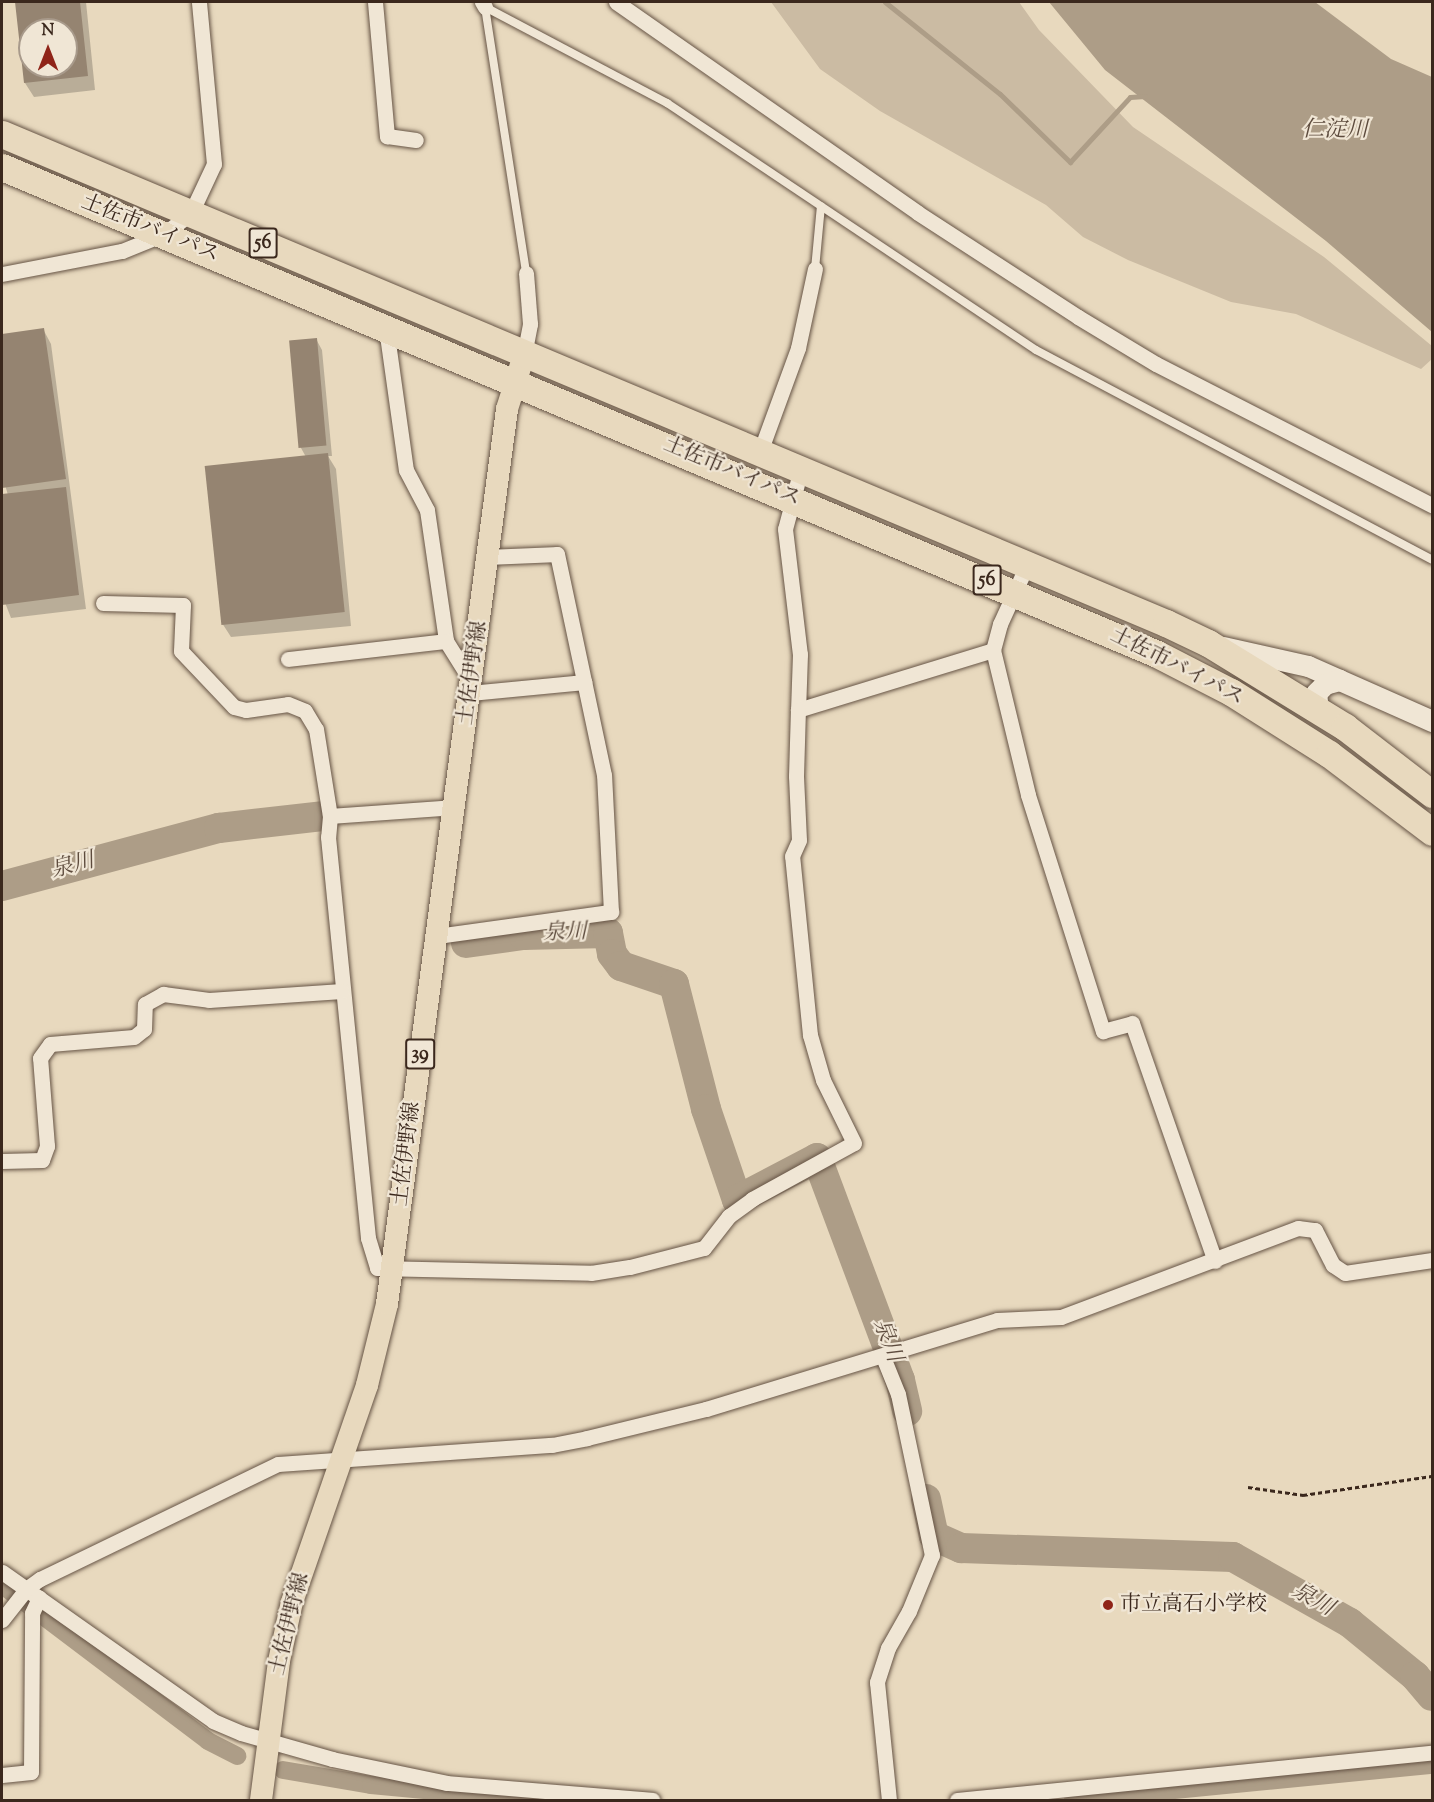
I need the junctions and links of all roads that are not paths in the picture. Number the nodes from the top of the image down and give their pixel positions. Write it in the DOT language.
graph roads {
  1 [pos="199,2"];
  2 [pos="375,2"];
  3 [pos="483,4"];
  4 [pos="621,5"];
  5 [pos="2,134"];
  6 [pos="416,140"];
  7 [pos="2,167"];
  8 [pos="821,206"];
  9 [pos="191,213"];
  10 [pos="164,234"];
  11 [pos="815,269"];
  12 [pos="526,273"];
  13 [pos="2,274"];
  14 [pos="386,328"];
  15 [pos="524,355"];
  16 [pos="514,381"];
  17 [pos="760,452"];
  18 [pos="801,469"];
  19 [pos="791,496"];
  20 [pos="1432,505"];
  21 [pos="488,557"];
  22 [pos="1432,560"];
  23 [pos="1028,565"];
  24 [pos="1015,592"];
  25 [pos="103,603"];
  26 [pos="446,641"];
  27 [pos="1208,643"];
  28 [pos="993,650"];
  29 [pos="288,659"];
  30 [pos="1339,680"];
  31 [pos="584,682"];
  32 [pos="471,687"];
  33 [pos="798,711"];
  34 [pos="1318,711"];
  35 [pos="1432,721"];
  36 [pos="1432,794"];
  37 [pos="455,807"];
  38 [pos="330,816"];
  39 [pos="1432,832"];
  40 [pos="437,936"];
  41 [pos="342,991"];
  42 [pos="2,1161"];
  43 [pos="1432,1260"];
  44 [pos="1215,1261"];
  45 [pos="393,1270"];
  46 [pos="883,1357"];
  47 [pos="342,1458"];
  48 [pos="2,1572"];
  49 [pos="20,1595"];
  50 [pos="39,1598"];
  51 [pos="2,1620"];
  52 [pos="268,1742"];
  53 [pos="1432,1753"];
  54 [pos="2,1774"];
  55 [pos="488,1794"];
  56 [pos="1000,1798"];
  57 [pos="616,1799"];
  58 [pos="261,1800"];
  59 [pos="652,1800"];
  60 [pos="889,1800"];
  61 [pos="957,1800"];
  1 -- 9 [label="street"];
  2 -- 6 [label="street"];
  3 -- 8 [label="lane"];
  3 -- 12 [label="lane"];
  4 -- 20 [label="street"];
  5 -- 9 [label="highway, 土佐市バイパス / 56"];
  7 -- 10 [label="highway, 土佐市バイパス / 56"];
  8 -- 11 [label="lane"];
  8 -- 22 [label="lane"];
  9 -- 10 [label="street"];
  9 -- 15 [label="highway, 土佐市バイパス / 56"];
  10 -- 13 [label="street"];
  10 -- 14 [label="highway, 土佐市バイパス / 56"];
  11 -- 17 [label="street"];
  12 -- 15 [label="street"];
  14 -- 16 [label="highway, 土佐市バイパス / 56"];
  14 -- 26 [label="street"];
  15 -- 16 [label="main road, 土佐伊野線 / 39"];
  15 -- 17 [label="highway, 土佐市バイパス / 56"];
  16 -- 19 [label="highway, 土佐市バイパス / 56"];
  16 -- 21 [label="main road, 土佐伊野線 / 39"];
  17 -- 18 [label="highway, 土佐市バイパス / 56"];
  18 -- 19 [label="street"];
  18 -- 23 [label="highway, 土佐市バイパス / 56"];
  19 -- 24 [label="highway, 土佐市バイパス / 56"];
  19 -- 33 [label="street"];
  21 -- 31 [label="street"];
  21 -- 32 [label="main road, 土佐伊野線 / 39"];
  23 -- 24 [label="street"];
  23 -- 27 [label="highway, 土佐市バイパス / 56"];
  24 -- 28 [label="street"];
  24 -- 39 [label="highway, 土佐市バイパス / 56"];
  25 -- 38 [label="street"];
  26 -- 29 [label="street"];
  26 -- 32 [label="street"];
  27 -- 30 [label="main road"];
  27 -- 34 [label="highway, 土佐市バイパス / 56"];
  28 -- 33 [label="street"];
  28 -- 44 [label="street"];
  30 -- 34 [label="main road"];
  30 -- 35 [label="main road"];
  31 -- 32 [label="street"];
  31 -- 40 [label="street"];
  32 -- 37 [label="main road, 土佐伊野線 / 39"];
  33 -- 45 [label="street"];
  34 -- 36 [label="highway, 土佐市バイパス / 56"];
  37 -- 38 [label="street"];
  37 -- 40 [label="main road, 土佐伊野線 / 39"];
  38 -- 41 [label="street"];
  40 -- 45 [label="main road, 土佐伊野線 / 39"];
  41 -- 42 [label="street"];
  41 -- 45 [label="street"];
  43 -- 44 [label="street"];
  44 -- 46 [label="street"];
  45 -- 47 [label="main road, 土佐伊野線 / 39"];
  46 -- 47 [label="street"];
  46 -- 60 [label="street"];
  47 -- 49 [label="street"];
  47 -- 52 [label="main road, 土佐伊野線 / 39"];
  48 -- 49 [label="street"];
  49 -- 50 [label="street"];
  49 -- 51 [label="street"];
  50 -- 52 [label="street"];
  50 -- 54 [label="street"];
  52 -- 55 [label="street"];
  52 -- 58 [label="main road, 土佐伊野線 / 39"];
  53 -- 56 [label="street"];
  55 -- 57 [label="street"];
  56 -- 61 [label="street"];
  57 -- 59 [label="street"];
}
